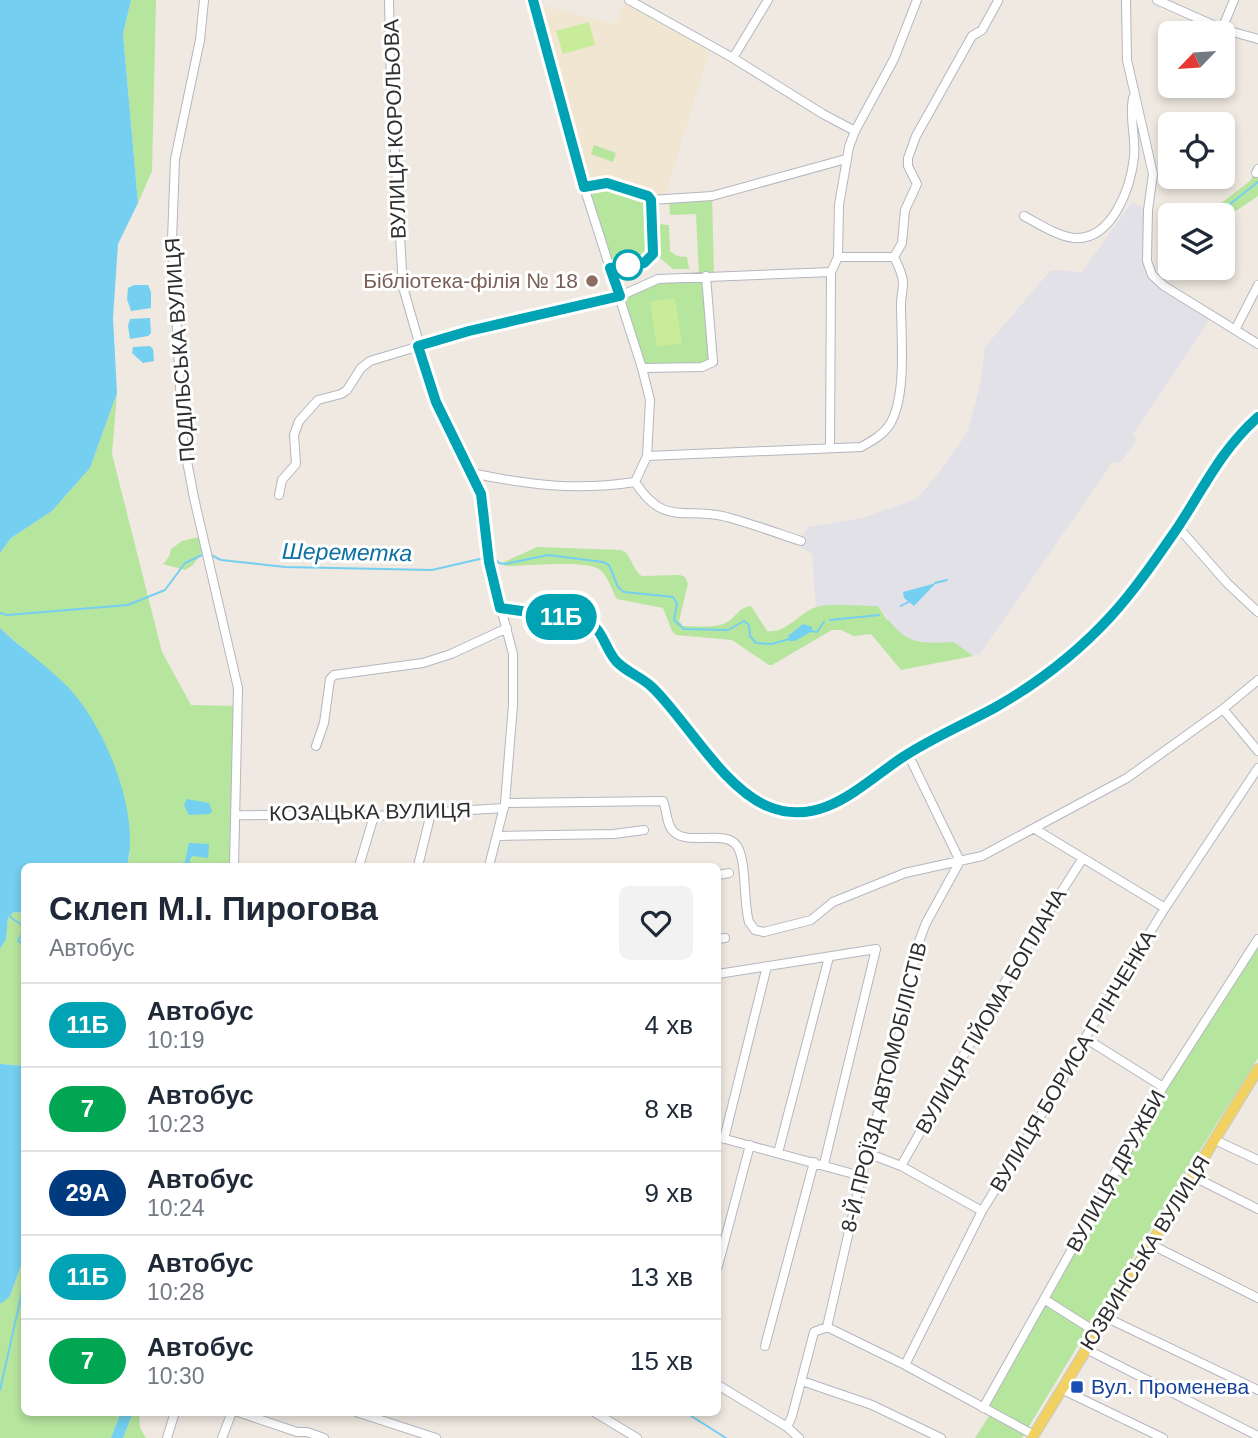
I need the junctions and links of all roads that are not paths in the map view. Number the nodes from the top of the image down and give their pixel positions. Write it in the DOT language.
graph roads {
  1 [pos="204,0"];
  2 [pos="389,0"];
  3 [pos="533,0"];
  4 [pos="629,0"];
  5 [pos="768,0"];
  6 [pos="917,0"];
  7 [pos="1126,0"];
  8 [pos="1157,0"];
  9 [pos="1234,0"];
  10 [pos="998,1"];
  11 [pos="1204,21"];
  12 [pos="1225,21"];
  13 [pos="1236,33"];
  14 [pos="1258,39"];
  15 [pos="733,58"];
  16 [pos="1133,95"];
  17 [pos="855,131"];
  18 [pos="846,159"];
  19 [pos="584,187"];
  20 [pos="651,200"];
  21 [pos="1024,216"];
  22 [pos="838,257"];
  23 [pos="894,257"];
  24 [pos="610,268"];
  25 [pos="831,272"];
  26 [pos="706,276"];
  27 [pos="1258,285"];
  28 [pos="620,296"];
  29 [pos="1235,331"];
  30 [pos="1258,344"];
  31 [pos="418,346"];
  32 [pos="642,368"];
  33 [pos="1258,416"];
  34 [pos="830,448"];
  35 [pos="648,456"];
  36 [pos="471,473"];
  37 [pos="635,482"];
  38 [pos="279,495"];
  39 [pos="1178,527"];
  40 [pos="801,541"];
  41 [pos="500,608"];
  42 [pos="1258,612"];
  43 [pos="507,628"];
  44 [pos="1258,680"];
  45 [pos="1223,709"];
  46 [pos="316,746"];
  47 [pos="1258,751"];
  48 [pos="908,754"];
  49 [pos="1258,768"];
  50 [pos="504,805"];
  51 [pos="431,813"];
  52 [pos="237,815"];
  53 [pos="374,816"];
  54 [pos="1035,829"];
  55 [pos="645,830"];
  56 [pos="497,836"];
  57 [pos="1083,858"];
  58 [pos="960,861"];
  59 [pos="234,863"];
  60 [pos="360,863"];
  61 [pos="419,863"];
  62 [pos="490,863"];
  63 [pos="729,873"];
  64 [pos="721,874"];
  65 [pos="1165,908"];
  66 [pos="1258,939"];
  67 [pos="1255,950"];
  68 [pos="829,957"];
  69 [pos="767,966"];
  70 [pos="721,974"];
  71 [pos="1085,1038"];
  72 [pos="1258,1069"];
  73 [pos="1164,1087"];
  74 [pos="721,1138"];
  75 [pos="1215,1140"];
  76 [pos="750,1145"];
  77 [pos="778,1153"];
  78 [pos="867,1153"];
  79 [pos="1258,1160"];
  80 [pos="814,1162"];
  81 [pos="824,1164"];
  82 [pos="901,1166"];
  83 [pos="862,1176"];
  84 [pos="1192,1176"];
  85 [pos="1258,1209"];
  86 [pos="982,1211"];
  87 [pos="1150,1244"];
  88 [pos="721,1255"];
  89 [pos="1258,1298"];
  90 [pos="1044,1299"];
  91 [pos="1105,1317"];
  92 [pos="827,1327"];
  93 [pos="1096,1332"];
  94 [pos="765,1346"];
  95 [pos="1086,1349"];
  96 [pos="905,1365"];
  97 [pos="802,1381"];
  98 [pos="721,1387"];
  99 [pos="1061,1389"];
  100 [pos="1258,1390"];
  101 [pos="983,1408"];
  102 [pos="174,1416"];
  103 [pos="230,1416"];
  104 [pos="249,1416"];
  105 [pos="368,1416"];
  106 [pos="601,1416"];
  107 [pos="787,1427"];
  108 [pos="296,1435"];
  109 [pos="1258,1436"];
  110 [pos="1033,1437"];
  111 [pos="167,1438"];
  112 [pos="222,1438"];
  113 [pos="324,1438"];
  114 [pos="436,1438"];
  115 [pos="637,1438"];
  116 [pos="799,1438"];
  117 [pos="941,1438"];
  118 [pos="1163,1438"];
  1 -- 52 [label="street, ПОДІЛЬСЬКА ВУЛИЦЯ"];
  2 -- 31 [label="street, ВУЛИЦЯ КОРОЛЬОВА"];
  3 -- 19 [label="street"];
  4 -- 15 [label="street"];
  5 -- 15 [label="street"];
  6 -- 17 [label="street"];
  7 -- 16 [label="street"];
  8 -- 11 [label="street"];
  9 -- 12 [label="street"];
  10 -- 23 [label="street"];
  13 -- 14 [label="street"];
  15 -- 17 [label="street"];
  16 -- 21 [label="street"];
  16 -- 29 [label="street"];
  17 -- 18 [label="street"];
  18 -- 20 [label="street"];
  18 -- 22 [label="street"];
  19 -- 20 [label="street"];
  19 -- 24 [label="street"];
  20 -- 24 [label="street"];
  22 -- 23 [label="street"];
  22 -- 25 [label="street"];
  23 -- 34 [label="street"];
  24 -- 28 [label="street"];
  25 -- 26 [label="street"];
  25 -- 34 [label="street"];
  26 -- 28 [label="street"];
  26 -- 32 [label="street"];
  27 -- 29 [label="street"];
  28 -- 31 [label="street"];
  28 -- 32 [label="street"];
  29 -- 30 [label="street"];
  31 -- 36 [label="street, ВУЛИЦЯ КОРОЛЬОВА"];
  31 -- 38 [label="street"];
  32 -- 35 [label="street"];
  33 -- 39 [label="street"];
  34 -- 35 [label="street"];
  35 -- 37 [label="street"];
  36 -- 37 [label="street"];
  36 -- 41 [label="street, ВУЛИЦЯ КОРОЛЬОВА"];
  37 -- 40 [label="street"];
  39 -- 42 [label="street"];
  39 -- 48 [label="street"];
  41 -- 43 [label="street, ВУЛИЦЯ КОРОЛЬОВА"];
  41 -- 48 [label="street"];
  43 -- 46 [label="street"];
  43 -- 50 [label="street, ВУЛИЦЯ КОРОЛЬОВА"];
  44 -- 45 [label="street, КОЗАЦЬКА ВУЛИЦЯ"];
  45 -- 47 [label="street"];
  45 -- 54 [label="street, КОЗАЦЬКА ВУЛИЦЯ"];
  48 -- 58 [label="street"];
  49 -- 65 [label="street, ВУЛИЦЯ БОРИСА ГРІНЧЕНКА"];
  50 -- 51 [label="street, КОЗАЦЬКА ВУЛИЦЯ"];
  50 -- 56 [label="street, ВУЛИЦЯ КОРОЛЬОВА"];
  50 -- 58 [label="street, КОЗАЦЬКА ВУЛИЦЯ"];
  51 -- 53 [label="street, КОЗАЦЬКА ВУЛИЦЯ"];
  51 -- 61 [label="street"];
  52 -- 53 [label="street, КОЗАЦЬКА ВУЛИЦЯ"];
  52 -- 59 [label="street, ПОДІЛЬСЬКА ВУЛИЦЯ"];
  53 -- 60 [label="street"];
  54 -- 57 [label="street"];
  54 -- 58 [label="street, КОЗАЦЬКА ВУЛИЦЯ"];
  55 -- 56 [label="street"];
  56 -- 62 [label="street, ВУЛИЦЯ КОРОЛЬОВА"];
  57 -- 65 [label="street"];
  57 -- 82 [label="street, ВУЛИЦЯ ГІЙОМА БОПЛАНА"];
  58 -- 78 [label="street, 8-Й ПРОЇЗД АВТОМОБІЛІСТІВ"];
  63 -- 64 [label="street"];
  65 -- 71 [label="street, ВУЛИЦЯ БОРИСА ГРІНЧЕНКА"];
  66 -- 67 [label="street, ВУЛИЦЯ ДРУЖБИ"];
  67 -- 73 [label="street, ВУЛИЦЯ ДРУЖБИ"];
  68 -- 69 [label="street"];
  68 -- 77 [label="street"];
  68 -- 81 [label="street"];
  69 -- 70 [label="street"];
  69 -- 74 [label="street"];
  71 -- 73 [label="street"];
  71 -- 86 [label="street, ВУЛИЦЯ БОРИСА ГРІНЧЕНКА"];
  72 -- 75 [label="main road, ЮЗВИНСЬКА ВУЛИЦЯ"];
  73 -- 90 [label="street, ВУЛИЦЯ ДРУЖБИ"];
  74 -- 76 [label="street"];
  75 -- 79 [label="street"];
  75 -- 84 [label="main road, ЮЗВИНСЬКА ВУЛИЦЯ"];
  76 -- 77 [label="street"];
  76 -- 88 [label="street"];
  77 -- 80 [label="street"];
  78 -- 82 [label="street"];
  78 -- 83 [label="street, 8-Й ПРОЇЗД АВТОМОБІЛІСТІВ"];
  80 -- 81 [label="street"];
  80 -- 94 [label="street"];
  81 -- 83 [label="street"];
  82 -- 86 [label="street"];
  83 -- 92 [label="street, 8-Й ПРОЇЗД АВТОМОБІЛІСТІВ"];
  84 -- 85 [label="street"];
  84 -- 87 [label="main road, ЮЗВИНСЬКА ВУЛИЦЯ"];
  86 -- 96 [label="street, ВУЛИЦЯ БОРИСА ГРІНЧЕНКА"];
  87 -- 89 [label="street"];
  87 -- 91 [label="main road, ЮЗВИНСЬКА ВУЛИЦЯ"];
  90 -- 93 [label="street"];
  90 -- 101 [label="street, ВУЛИЦЯ ДРУЖБИ"];
  91 -- 93 [label="main road, ЮЗВИНСЬКА ВУЛИЦЯ"];
  91 -- 100 [label="street"];
  92 -- 96 [label="street"];
  92 -- 97 [label="street, 8-Й ПРОЇЗД АВТОМОБІЛІСТІВ"];
  93 -- 95 [label="main road, ЮЗВИНСЬКА ВУЛИЦЯ"];
  95 -- 99 [label="main road, ЮЗВИНСЬКА ВУЛИЦЯ"];
  95 -- 109 [label="street"];
  96 -- 101 [label="street"];
  97 -- 107 [label="street, 8-Й ПРОЇЗД АВТОМОБІЛІСТІВ"];
  97 -- 117 [label="street"];
  98 -- 107 [label="street"];
  99 -- 110 [label="main road, ЮЗВИНСЬКА ВУЛИЦЯ"];
  99 -- 118 [label="street"];
  101 -- 110 [label="street"];
  102 -- 111 [label="street"];
  103 -- 112 [label="street"];
  104 -- 108 [label="street"];
  105 -- 114 [label="street"];
  106 -- 115 [label="street"];
  107 -- 116 [label="street"];
  108 -- 113 [label="street"];
}
